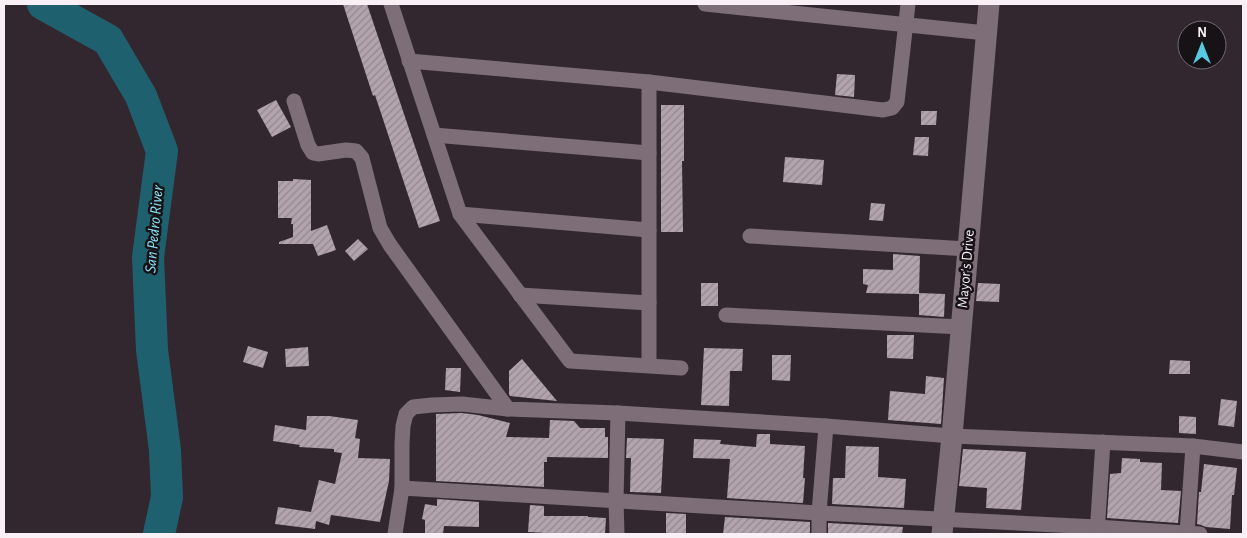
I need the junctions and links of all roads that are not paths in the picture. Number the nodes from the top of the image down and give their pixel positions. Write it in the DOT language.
graph roads {
  1 [pos="391,4"];
  2 [pos="706,4"];
  3 [pos="908,4"];
  4 [pos="988,4"];
  5 [pos="762,7"];
  6 [pos="832,10"];
  7 [pos="906,25"];
  8 [pos="986,33"];
  9 [pos="409,61"];
  10 [pos="650,82"];
  11 [pos="294,101"];
  12 [pos="434,135"];
  13 [pos="650,153"];
  14 [pos="460,214"];
  15 [pos="649,230"];
  16 [pos="750,236"];
  17 [pos="968,249"];
  18 [pos="520,295"];
  19 [pos="649,303"];
  20 [pos="726,314"];
  21 [pos="961,327"];
  22 [pos="649,365"];
  23 [pos="681,368"];
  24 [pos="508,409"];
  25 [pos="618,413"];
  26 [pos="826,426"];
  27 [pos="952,436"];
  28 [pos="1103,442"];
  29 [pos="1193,446"];
  30 [pos="1243,452"];
  31 [pos="402,488"];
  32 [pos="616,501"];
  33 [pos="819,513"];
  34 [pos="943,526"];
  35 [pos="1031,529"];
  36 [pos="1097,530"];
  37 [pos="395,534"];
  38 [pos="617,534"];
  39 [pos="819,534"];
  40 [pos="1192,534"];
  1 -- 9 [label="street"];
  2 -- 5 [label="street"];
  3 -- 7 [label="street"];
  4 -- 8 [label="street, Mayor's Drive"];
  5 -- 6 [label="street"];
  6 -- 7 [label="street"];
  7 -- 8 [label="street"];
  7 -- 10 [label="street"];
  8 -- 17 [label="street, Mayor's Drive"];
  9 -- 10 [label="street"];
  9 -- 12 [label="street"];
  10 -- 13 [label="street"];
  11 -- 24 [label="street"];
  12 -- 13 [label="street"];
  12 -- 14 [label="street"];
  13 -- 15 [label="street"];
  14 -- 15 [label="street"];
  14 -- 18 [label="street"];
  15 -- 19 [label="street"];
  16 -- 17 [label="street"];
  17 -- 21 [label="street, Mayor's Drive"];
  18 -- 19 [label="street"];
  18 -- 22 [label="street"];
  19 -- 22 [label="street"];
  20 -- 21 [label="street"];
  21 -- 27 [label="street, Mayor's Drive"];
  22 -- 23 [label="street"];
  24 -- 25 [label="street"];
  24 -- 31 [label="street"];
  25 -- 26 [label="street"];
  25 -- 32 [label="street"];
  26 -- 27 [label="street"];
  26 -- 33 [label="street"];
  27 -- 28 [label="street"];
  27 -- 34 [label="street, Mayor's Drive"];
  28 -- 29 [label="street"];
  28 -- 36 [label="street"];
  29 -- 30 [label="street"];
  29 -- 40 [label="street"];
  31 -- 32 [label="street"];
  31 -- 37 [label="street"];
  32 -- 33 [label="street"];
  32 -- 38 [label="street"];
  33 -- 34 [label="street"];
  33 -- 39 [label="street"];
  34 -- 35 [label="street"];
  35 -- 36 [label="street"];
  36 -- 40 [label="street"];
}
